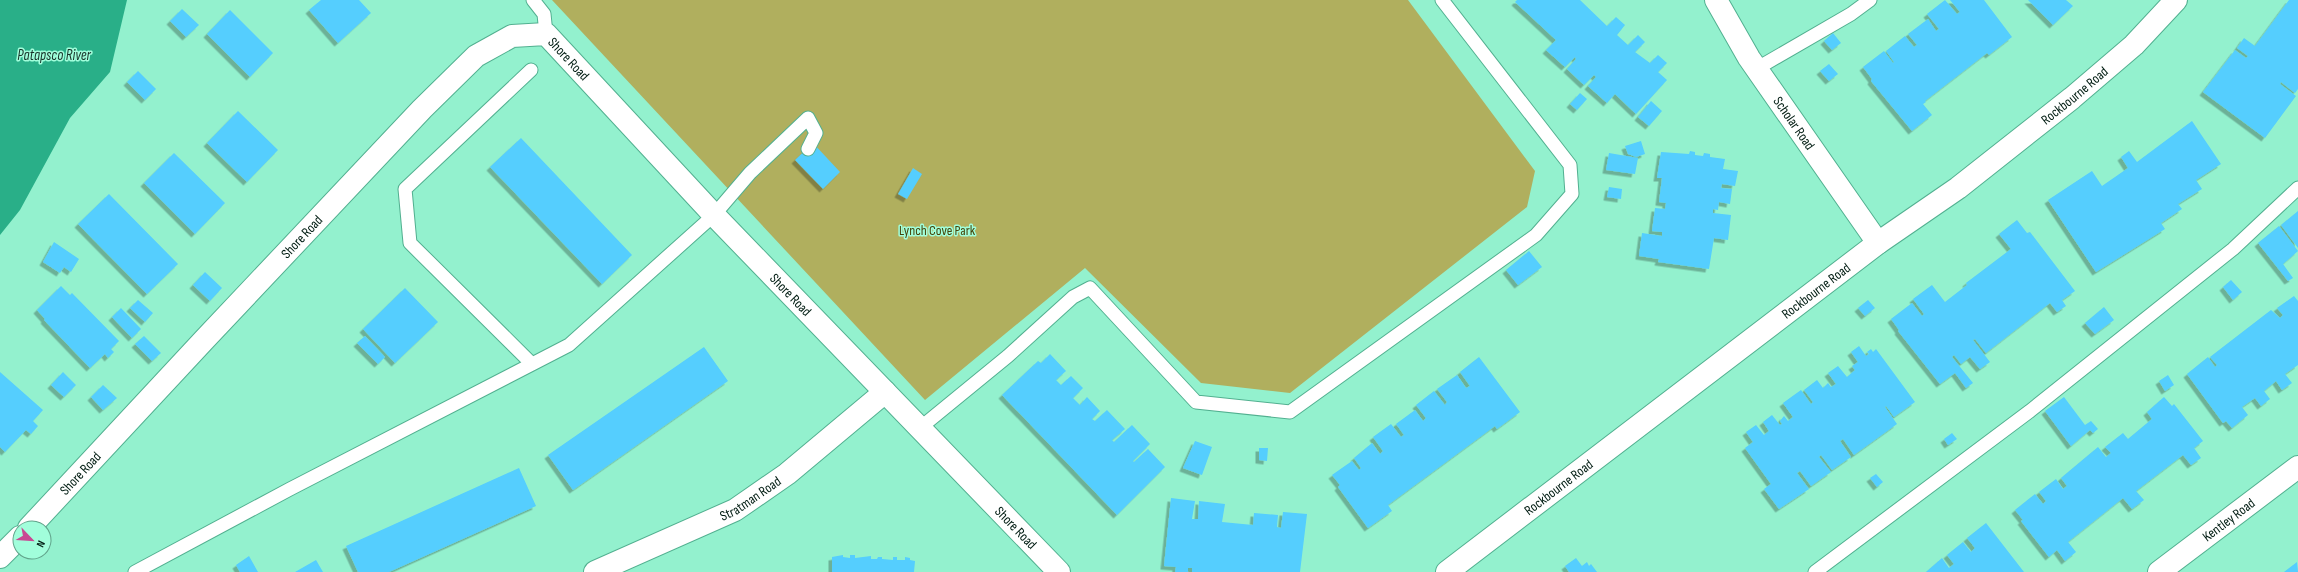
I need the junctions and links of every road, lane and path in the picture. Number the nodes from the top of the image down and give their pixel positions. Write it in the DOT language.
graph roads {
  1 [pos="532,0"];
  2 [pos="1442,0"];
  3 [pos="1716,0"];
  4 [pos="1870,0"];
  5 [pos="2176,0"];
  6 [pos="546,34"];
  7 [pos="1756,69"];
  8 [pos="531,70"];
  9 [pos="808,149"];
  10 [pos="2298,188"];
  11 [pos="714,215"];
  12 [pos="1878,243"];
  13 [pos="532,364"];
  14 [pos="885,392"];
  15 [pos="920,428"];
  16 [pos="2298,467"];
  17 [pos="36,520"];
  18 [pos="12,545"];
  19 [pos="0,557"];
  20 [pos="135,572"];
  21 [pos="595,572"];
  22 [pos="1059,572"];
  23 [pos="1447,572"];
  24 [pos="1815,572"];
  25 [pos="2160,572"];
  1 -- 6 [label="lane"];
  2 -- 15 [label="lane"];
  3 -- 7 [label="street, Scholar Road"];
  4 -- 7 [label="lane"];
  5 -- 12 [label="street, Rockbourne Road"];
  6 -- 11 [label="street, Shore Road"];
  6 -- 17 [label="street, Shore Road"];
  7 -- 12 [label="street, Scholar Road"];
  8 -- 13 [label="lane"];
  9 -- 11 [label="lane"];
  10 -- 24 [label="lane"];
  11 -- 13 [label="lane"];
  11 -- 14 [label="street, Shore Road"];
  12 -- 23 [label="street, Rockbourne Road"];
  13 -- 20 [label="lane"];
  14 -- 15 [label="street, Shore Road"];
  14 -- 21 [label="street, Stratman Road"];
  15 -- 22 [label="street, Shore Road"];
  16 -- 25 [label="street, Kentley Road"];
  18 -- 19 [label="street"];
}
